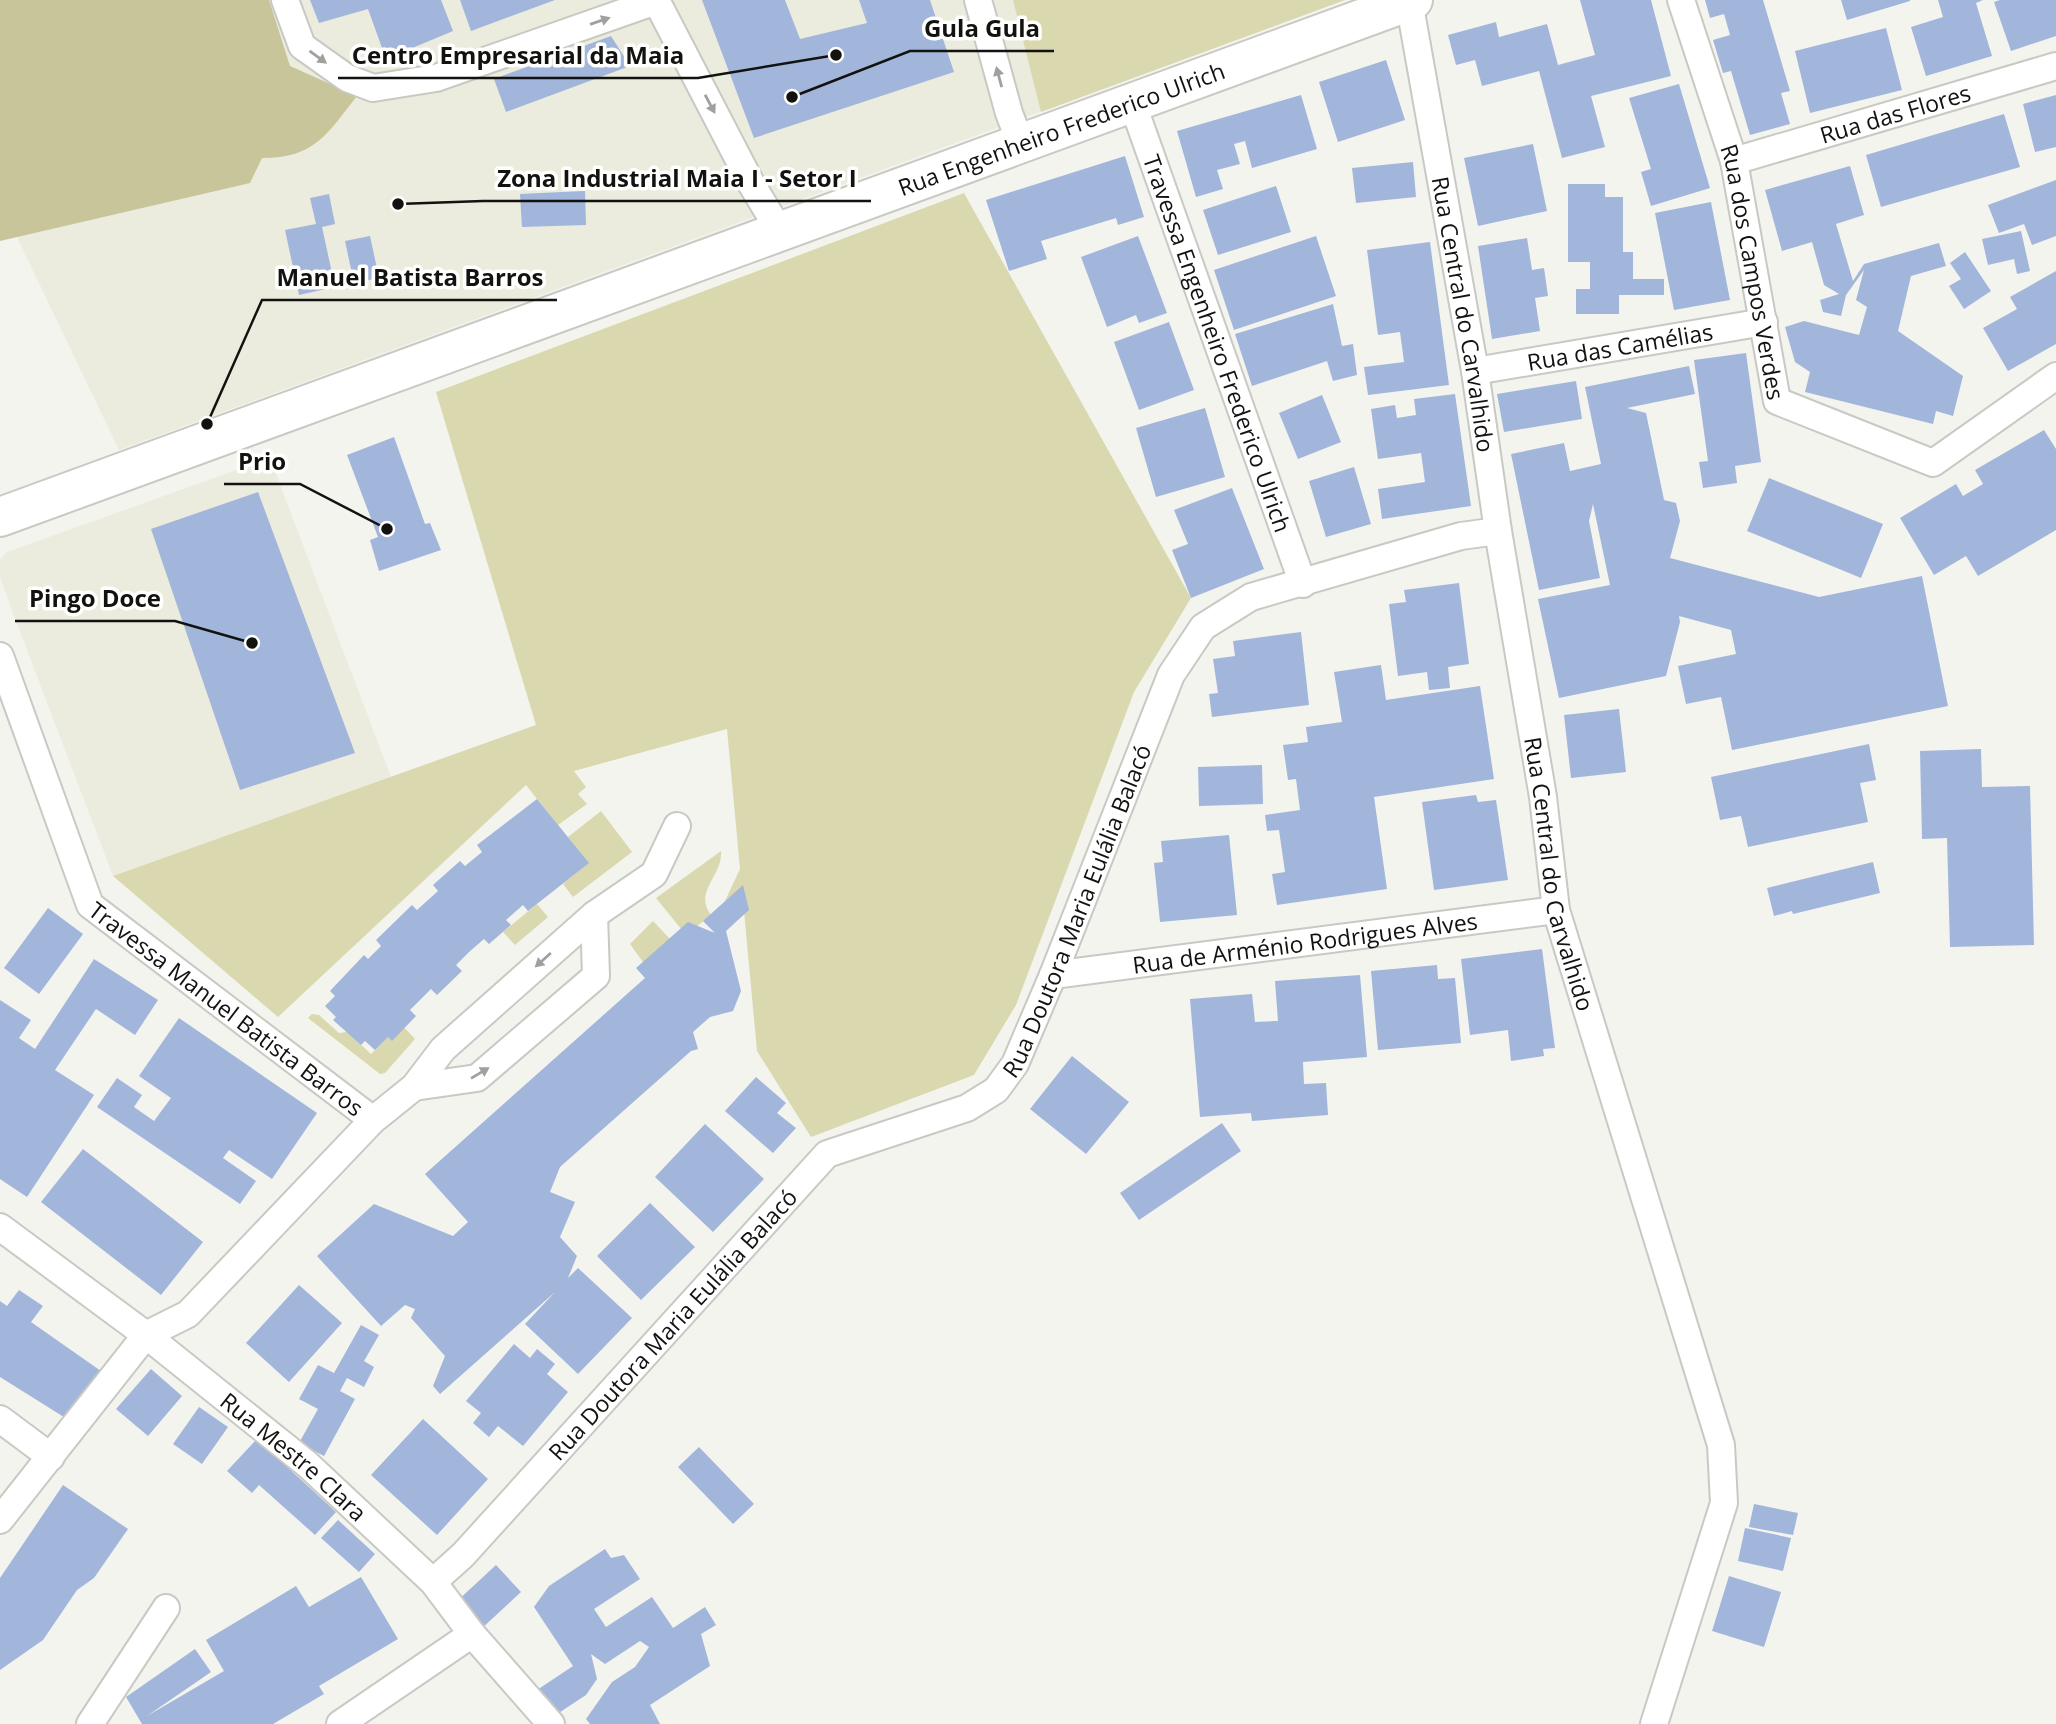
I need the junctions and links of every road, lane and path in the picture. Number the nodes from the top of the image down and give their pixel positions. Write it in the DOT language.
graph roads {
  1 [pos="285,0"];
  2 [pos="978,0"];
  3 [pos="1681,0"];
  4 [pos="656,1"];
  5 [pos="1411,1"];
  6 [pos="2056,66"];
  7 [pos="1132,102"];
  8 [pos="1020,142"];
  9 [pos="1734,160"];
  10 [pos="779,230"];
  11 [pos="1764,322"];
  12 [pos="1475,371"];
  13 [pos="2056,376"];
  14 [pos="0,517"];
  15 [pos="1498,531"];
  16 [pos="1303,584"];
  17 [pos="0,656"];
  18 [pos="677,827"];
  19 [pos="1556,910"];
  20 [pos="594,915"];
  21 [pos="1053,975"];
  22 [pos="414,1087"];
  23 [pos="373,1120"];
  24 [pos="0,1227"];
  25 [pos="146,1335"];
  26 [pos="0,1419"];
  27 [pos="51,1457"];
  28 [pos="0,1520"];
  29 [pos="433,1582"];
  30 [pos="166,1608"];
  31 [pos="472,1634"];
  32 [pos="90,1724"];
  33 [pos="340,1724"];
  34 [pos="551,1724"];
  35 [pos="1654,1724"];
  1 -- 4 [label="street, one-way"];
  8 -- 2 [label="street, one-way"];
  3 -- 9 [label="street, Rua dos Campos Verdes"];
  4 -- 10 [label="street, one-way"];
  5 -- 7 [label="main road, Rua Engenheiro Frederico Ulrich"];
  5 -- 12 [label="street, Rua Central do Carvalhido"];
  6 -- 9 [label="street, Rua das Flores"];
  7 -- 8 [label="main road, Rua Engenheiro Frederico Ulrich"];
  7 -- 16 [label="street, Travessa Engenheiro Frederico Ulrich"];
  8 -- 10 [label="main road, Rua Engenheiro Frederico Ulrich"];
  9 -- 11 [label="street, Rua dos Campos Verdes"];
  10 -- 14 [label="main road, Rua Engenheiro Frederico Ulrich"];
  11 -- 12 [label="street, Rua das Camélias"];
  11 -- 13 [label="street, Rua dos Campos Verdes"];
  12 -- 15 [label="street, Rua Central do Carvalhido"];
  15 -- 16 [label="street, Rua Doutora Maria Eulália Balacó"];
  15 -- 19 [label="street, Rua Central do Carvalhido"];
  16 -- 21 [label="street, Rua Doutora Maria Eulália Balacó"];
  17 -- 23 [label="street, Travessa Manuel Batista Barros"];
  18 -- 20 [label="street"];
  19 -- 21 [label="street, Rua de Arménio Rodrigues Alves"];
  19 -- 35 [label="street, Rua Central do Carvalhido"];
  20 -- 22 [label="street, one-way"];
  22 -- 20 [label="street, one-way"];
  21 -- 29 [label="street, Rua Doutora Maria Eulália Balacó"];
  22 -- 23 [label="street"];
  23 -- 25 [label="street"];
  24 -- 25 [label="street, Rua Mestre Clara"];
  25 -- 27 [label="street"];
  25 -- 29 [label="street, Rua Mestre Clara"];
  26 -- 27 [label="street"];
  27 -- 28 [label="street"];
  29 -- 31 [label="street, Rua Mestre Clara"];
  30 -- 32 [label="street"];
  31 -- 33 [label="street"];
  31 -- 34 [label="street, Rua Mestre Clara"];
}
